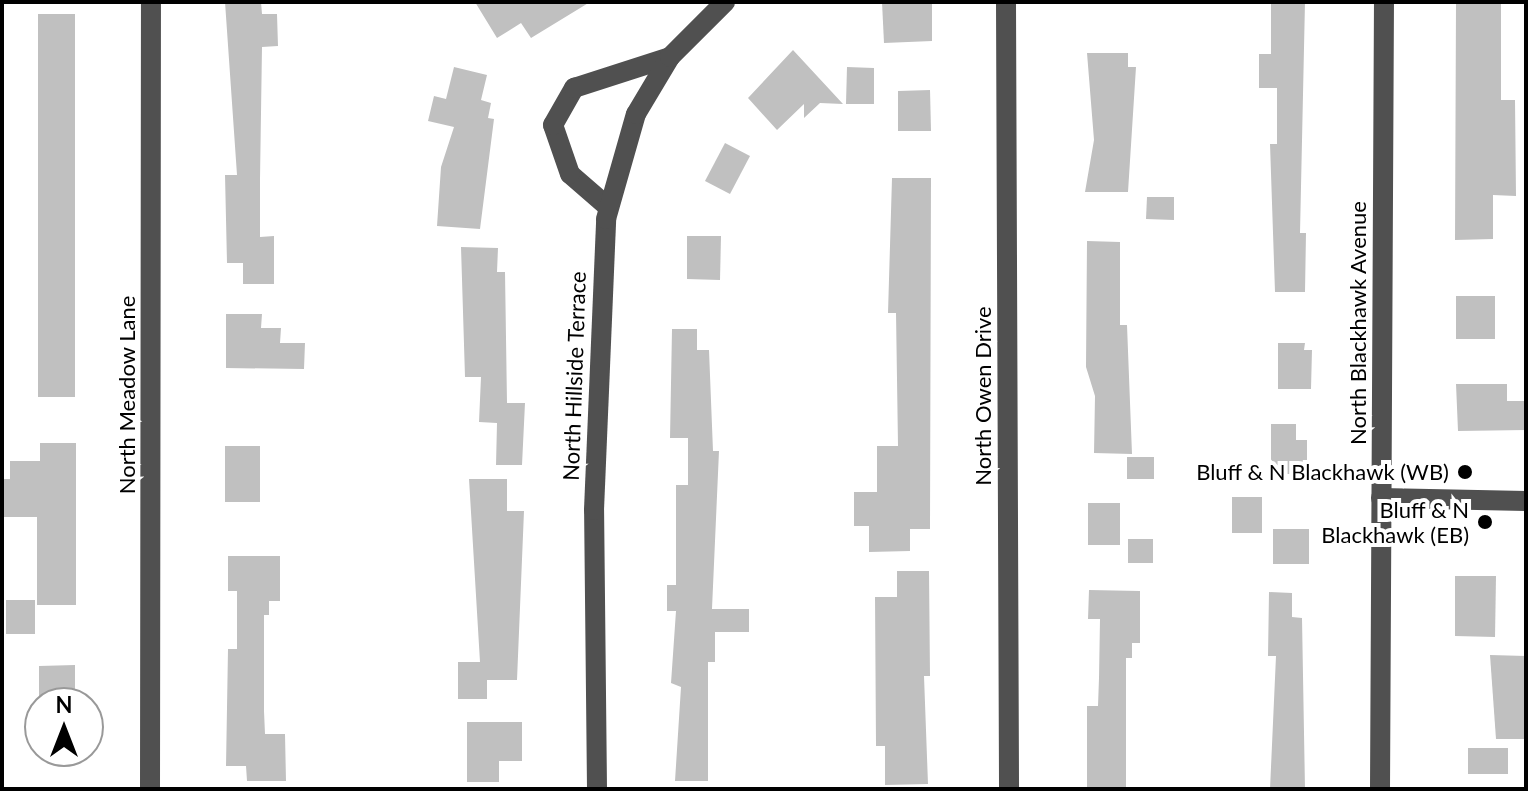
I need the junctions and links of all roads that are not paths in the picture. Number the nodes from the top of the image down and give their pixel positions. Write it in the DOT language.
graph roads {
  1 [pos="151,2"];
  2 [pos="725,2"];
  3 [pos="1006,2"];
  4 [pos="1384,2"];
  5 [pos="670,57"];
  6 [pos="608,207"];
  7 [pos="1381,498"];
  8 [pos="1526,501"];
  9 [pos="150,789"];
  10 [pos="597,789"];
  11 [pos="1009,789"];
  12 [pos="1380,789"];
  1 -- 9 [label="street, North Meadow Lane"];
  2 -- 5 [label="street, North Hillside Terrace"];
  3 -- 11 [label="street, North Owen Drive"];
  4 -- 7 [label="street, North Blackhawk Avenue"];
  5 -- 6 [label="street, North Hillside Terrace"];
  5 -- 6 [label="street"];
  6 -- 10 [label="street, North Hillside Terrace"];
  7 -- 8 [label="street"];
  7 -- 12 [label="street, North Blackhawk Avenue"];
}
